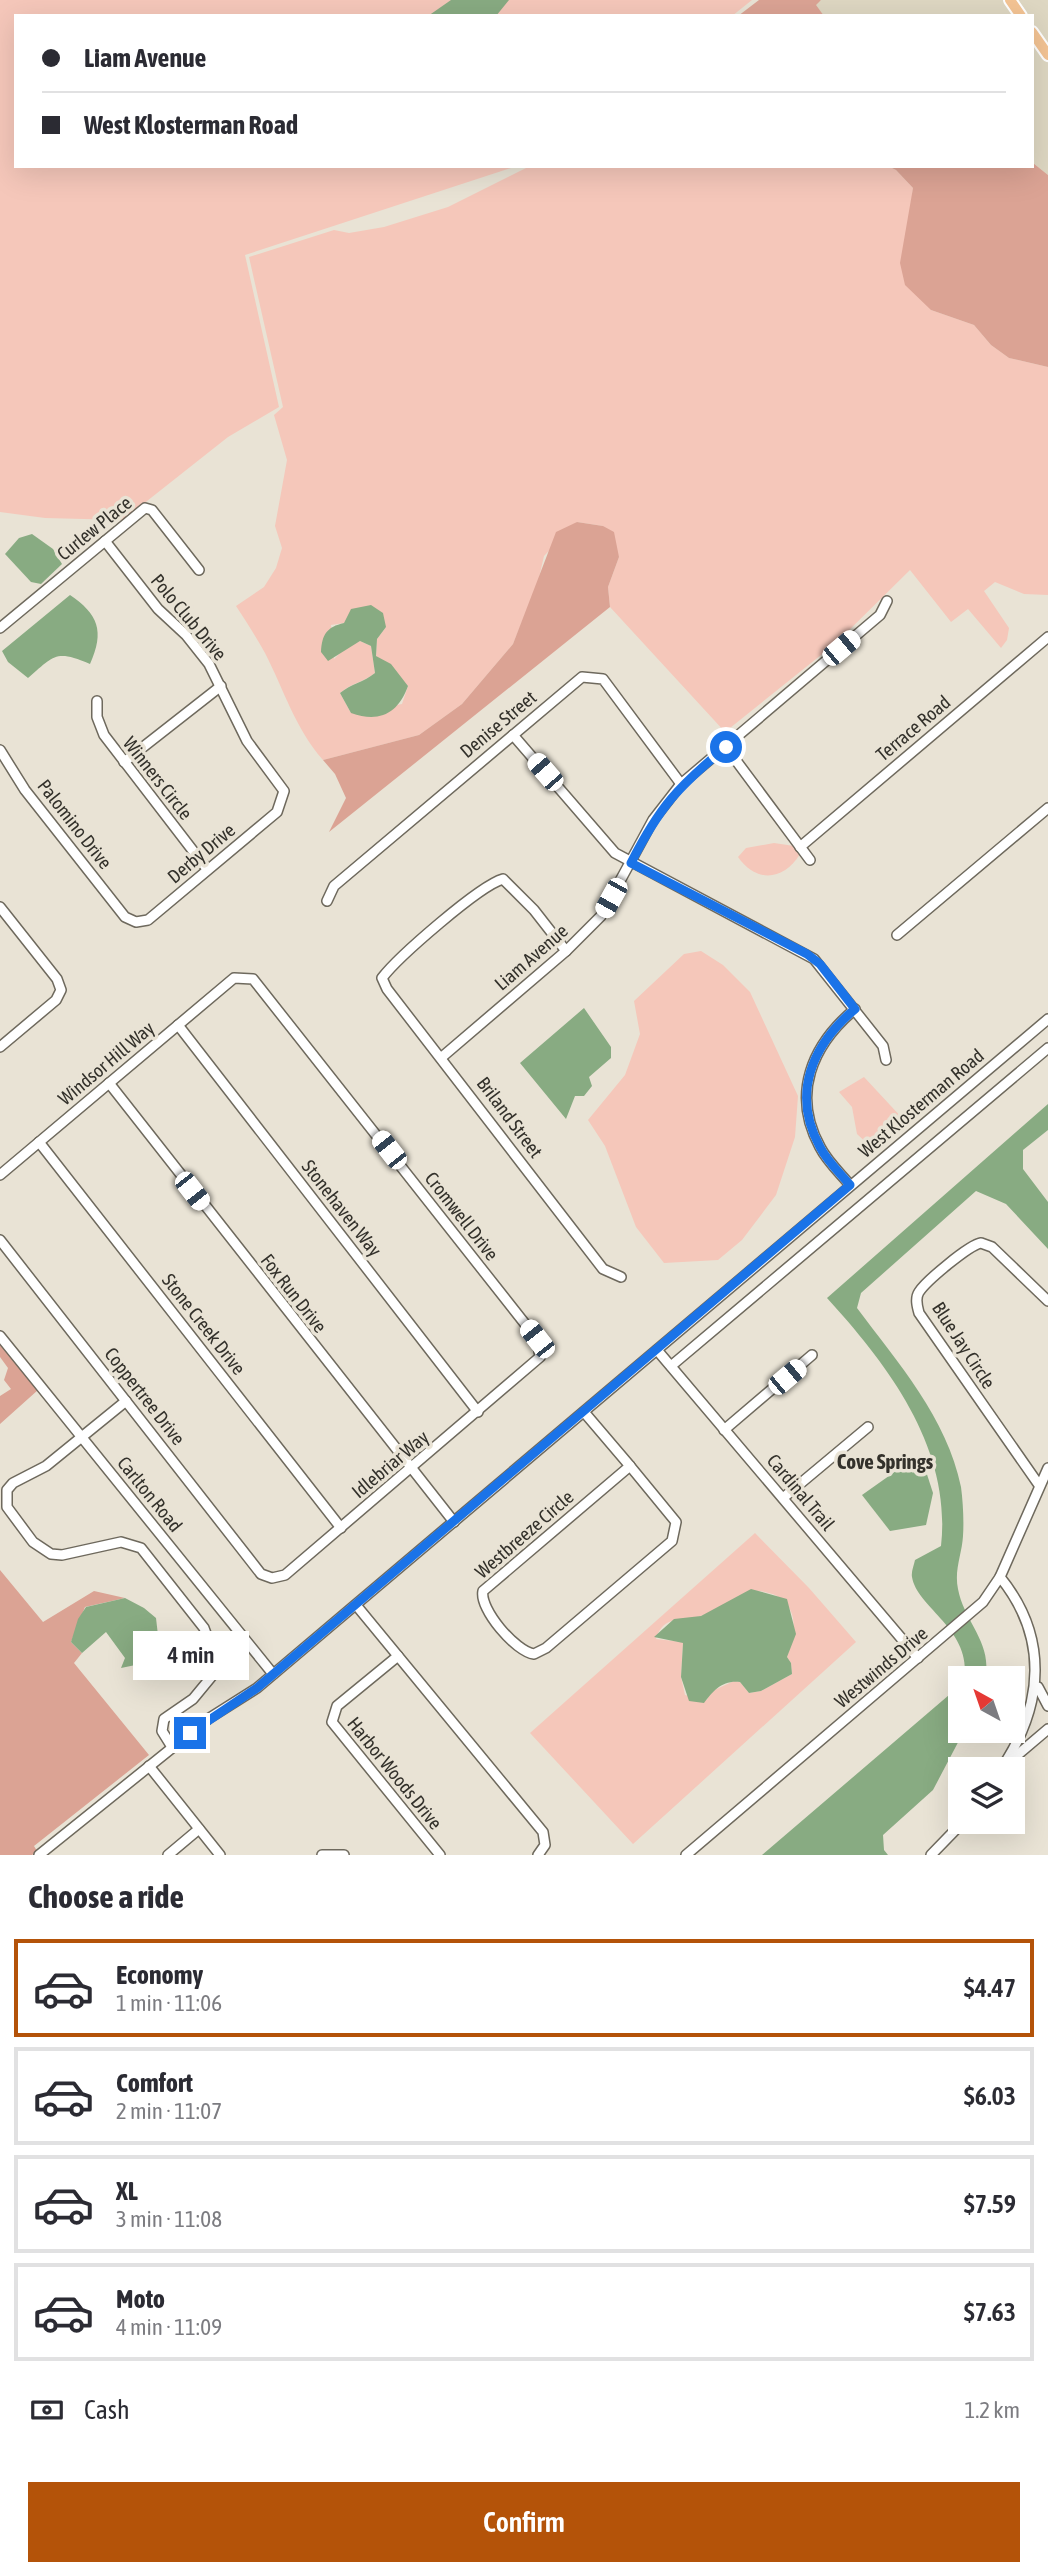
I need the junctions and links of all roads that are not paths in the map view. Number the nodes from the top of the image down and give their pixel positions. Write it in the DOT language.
graph roads {
  1 [pos="1034,35"];
  2 [pos="1048,55"];
  3 [pos="105,541"];
  4 [pos="199,570"];
  5 [pos="887,601"];
  6 [pos="0,628"];
  7 [pos="1048,637"];
  8 [pos="221,686"];
  9 [pos="97,701"];
  10 [pos="513,735"];
  11 [pos="726,747"];
  12 [pos="0,750"];
  13 [pos="124,762"];
  14 [pos="681,784"];
  15 [pos="284,790"];
  16 [pos="1048,808"];
  17 [pos="800,847"];
  18 [pos="810,860"];
  19 [pos="631,863"];
  20 [pos="207,869"];
  21 [pos="327,901"];
  22 [pos="0,907"];
  23 [pos="125,917"];
  24 [pos="897,935"];
  25 [pos="566,951"];
  26 [pos="234,978"];
  27 [pos="855,1009"];
  28 [pos="1048,1018"];
  29 [pos="178,1026"];
  30 [pos="0,1047"];
  31 [pos="1048,1048"];
  32 [pos="442,1056"];
  33 [pos="886,1060"];
  34 [pos="109,1083"];
  35 [pos="39,1142"];
  36 [pos="0,1175"];
  37 [pos="850,1185"];
  38 [pos="0,1240"];
  39 [pos="621,1277"];
  40 [pos="1048,1301"];
  41 [pos="0,1336"];
  42 [pos="657,1350"];
  43 [pos="812,1355"];
  44 [pos="538,1362"];
  45 [pos="671,1366"];
  46 [pos="127,1401"];
  47 [pos="478,1412"];
  48 [pos="584,1412"];
  49 [pos="868,1427"];
  50 [pos="724,1430"];
  51 [pos="82,1437"];
  52 [pos="630,1466"];
  53 [pos="1048,1468"];
  54 [pos="410,1470"];
  55 [pos="1038,1487"];
  56 [pos="1048,1496"];
  57 [pos="783,1498"];
  58 [pos="454,1522"];
  59 [pos="341,1528"];
  60 [pos="261,1574"];
  61 [pos="1000,1577"];
  62 [pos="356,1605"];
  63 [pos="398,1656"];
  64 [pos="918,1658"];
  65 [pos="273,1674"];
  66 [pos="1038,1687"];
  67 [pos="1048,1706"];
  68 [pos="1048,1730"];
  69 [pos="172,1747"];
  70 [pos="1008,1757"];
  71 [pos="1015,1757"];
  72 [pos="149,1766"];
  73 [pos="199,1829"];
  74 [pos="951,1834"];
  75 [pos="39,1855"];
  76 [pos="168,1855"];
  77 [pos="220,1855"];
  78 [pos="322,1855"];
  79 [pos="344,1855"];
  80 [pos="440,1855"];
  81 [pos="538,1855"];
  82 [pos="687,1855"];
  83 [pos="931,1855"];
  1 -- 2 [label="main road"];
  3 -- 4 [label="street, Curlew Place"];
  3 -- 6 [label="street, Curlew Place"];
  3 -- 8 [label="street, Polo Club Drive"];
  5 -- 11 [label="street, Liam Avenue"];
  7 -- 17 [label="street, Terrace Road"];
  8 -- 13 [label="street"];
  8 -- 15 [label="street, Polo Club Drive"];
  9 -- 13 [label="street, Winners Circle"];
  10 -- 14 [label="street, Denise Street"];
  10 -- 19 [label="street"];
  10 -- 21 [label="street, Denise Street"];
  11 -- 14 [label="street, Liam Avenue"];
  11 -- 17 [label="street"];
  12 -- 23 [label="street, Palomino Drive"];
  13 -- 20 [label="street, Winners Circle"];
  14 -- 19 [label="street, Liam Avenue"];
  15 -- 20 [label="street, Derby Drive"];
  16 -- 24 [label="street"];
  17 -- 18 [label="street"];
  19 -- 25 [label="street, Liam Avenue"];
  19 -- 27 [label="street"];
  20 -- 23 [label="street, Derby Drive"];
  22 -- 30 [label="street"];
  25 -- 32 [label="street, Liam Avenue"];
  25 -- 32 [label="street, Briland Street"];
  26 -- 29 [label="street, Windsor Hill Way"];
  26 -- 44 [label="street, Cromwell Drive"];
  27 -- 33 [label="street"];
  27 -- 37 [label="street"];
  28 -- 37 [label="street, West Klosterman Road"];
  29 -- 34 [label="street, Windsor Hill Way"];
  29 -- 47 [label="street, Stonehaven Way"];
  31 -- 45 [label="street"];
  32 -- 39 [label="street, Briland Street"];
  34 -- 35 [label="street, Windsor Hill Way"];
  34 -- 54 [label="street, Fox Run Drive"];
  35 -- 36 [label="street, Windsor Hill Way"];
  35 -- 59 [label="street, Stone Creek Drive"];
  37 -- 42 [label="street, West Klosterman Road"];
  38 -- 46 [label="street, Coppertree Drive"];
  40 -- 55 [label="street, Blue Jay Circle"];
  41 -- 51 [label="street, Carlton Road"];
  42 -- 45 [label="street, Cardinal Trail"];
  42 -- 48 [label="street, West Klosterman Road"];
  43 -- 50 [label="street"];
  44 -- 47 [label="street, Idlebriar Way"];
  45 -- 50 [label="street, Cardinal Trail"];
  46 -- 51 [label="street"];
  46 -- 60 [label="street, Coppertree Drive"];
  47 -- 54 [label="street, Idlebriar Way"];
  48 -- 52 [label="street"];
  48 -- 58 [label="street, West Klosterman Road"];
  49 -- 57 [label="street"];
  50 -- 57 [label="street, Cardinal Trail"];
  51 -- 65 [label="street, Carlton Road"];
  51 -- 69 [label="street"];
  52 -- 52 [label="street, Westbreeze Circle"];
  53 -- 55 [label="street, Westwinds Drive"];
  54 -- 58 [label="street, Fox Run Drive"];
  54 -- 59 [label="street, Idlebriar Way"];
  55 -- 56 [label="street"];
  55 -- 61 [label="street, Westwinds Drive"];
  57 -- 64 [label="street, Cardinal Trail"];
  58 -- 62 [label="street, West Klosterman Road"];
  59 -- 60 [label="street, Idlebriar Way"];
  61 -- 64 [label="street, Westwinds Drive"];
  61 -- 66 [label="street"];
  62 -- 63 [label="street"];
  62 -- 65 [label="street, West Klosterman Road"];
  63 -- 80 [label="street, Harbor Woods Drive"];
  63 -- 81 [label="street"];
  64 -- 82 [label="street, Westwinds Drive"];
  65 -- 69 [label="street, West Klosterman Road"];
  66 -- 67 [label="street"];
  66 -- 70 [label="street"];
  68 -- 71 [label="street"];
  69 -- 72 [label="street, West Klosterman Road"];
  72 -- 73 [label="street"];
  72 -- 75 [label="street, West Klosterman Road"];
  73 -- 76 [label="street"];
  73 -- 77 [label="street"];
  74 -- 83 [label="street"];
  78 -- 79 [label="street"];
}
